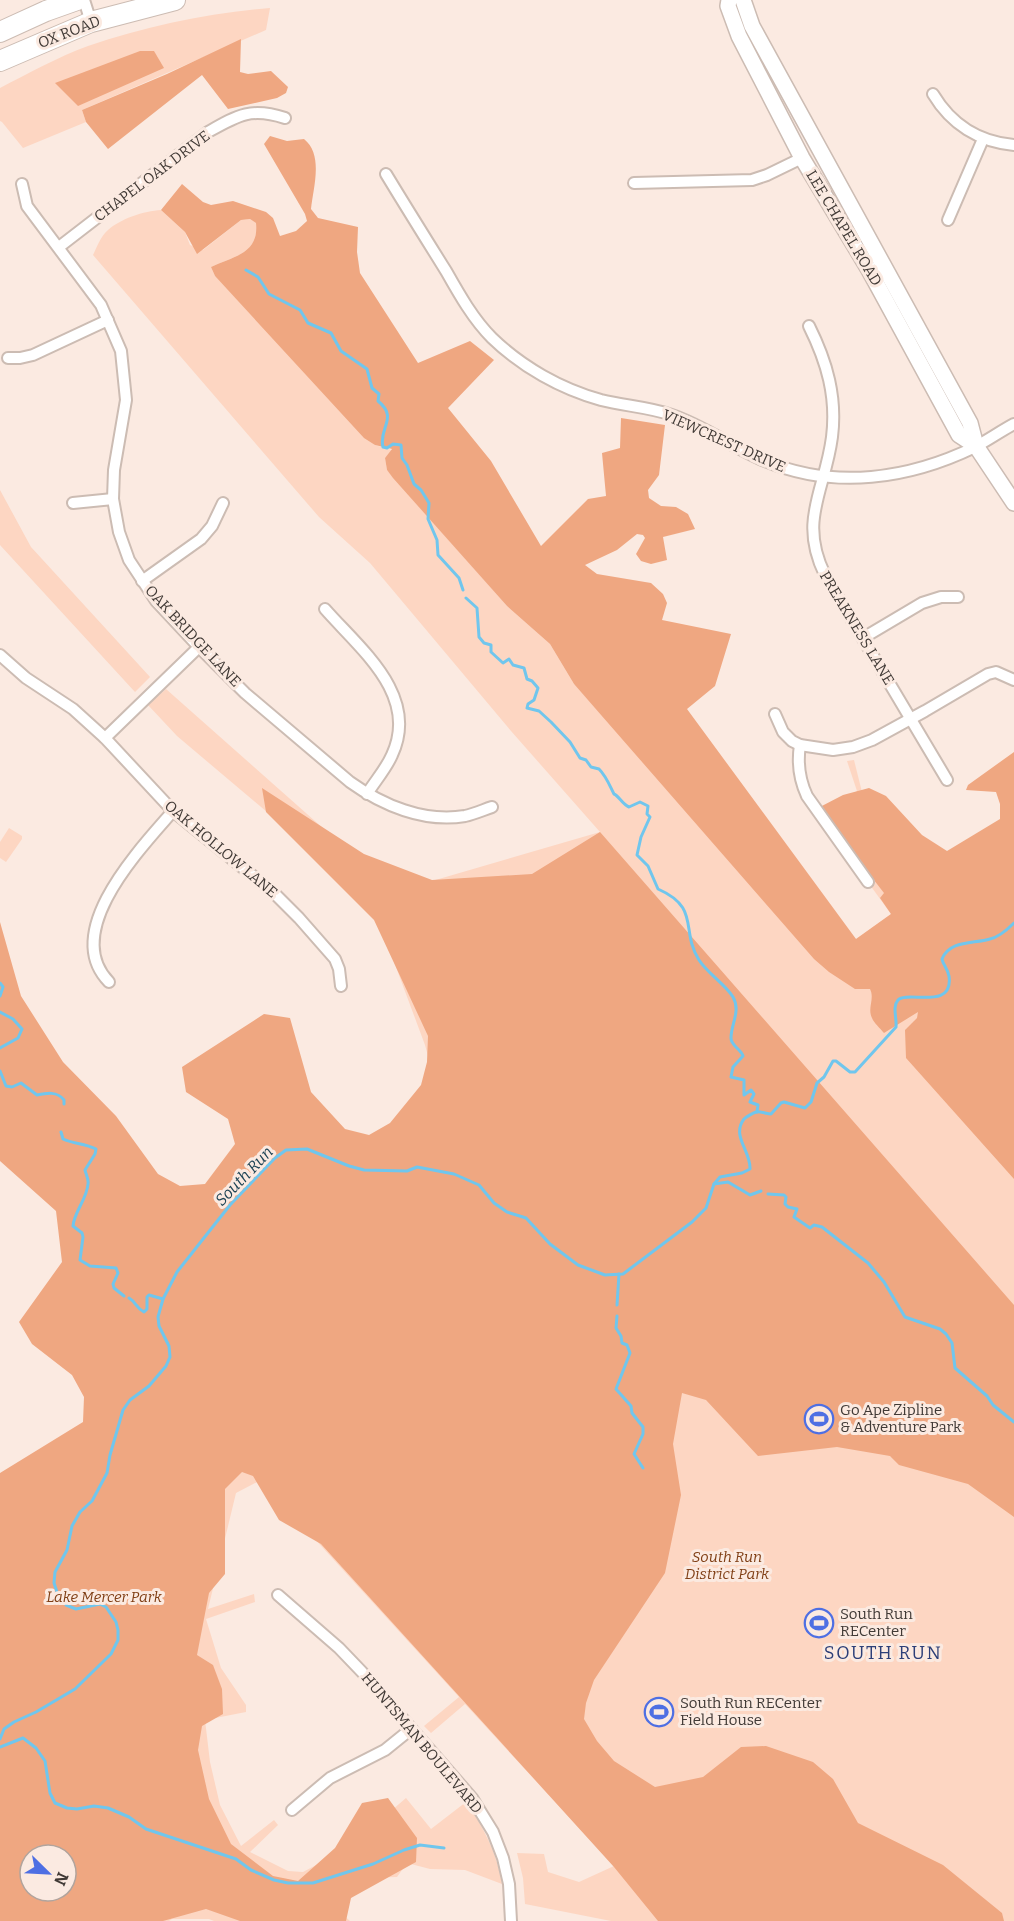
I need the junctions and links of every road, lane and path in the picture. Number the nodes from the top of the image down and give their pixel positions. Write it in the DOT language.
graph roads {
  1 [pos="77,0"];
  2 [pos="84,0"];
  3 [pos="176,0"];
  4 [pos="729,0"];
  5 [pos="743,0"];
  6 [pos="91,22"];
  7 [pos="0,32"];
  8 [pos="0,62"];
  9 [pos="933,94"];
  10 [pos="285,118"];
  11 [pos="983,139"];
  12 [pos="1014,145"];
  13 [pos="802,158"];
  14 [pos="386,174"];
  15 [pos="634,183"];
  16 [pos="22,184"];
  17 [pos="948,220"];
  18 [pos="59,247"];
  19 [pos="108,320"];
  20 [pos="809,326"];
  21 [pos="8,357"];
  22 [pos="1014,424"];
  23 [pos="976,446"];
  24 [pos="823,477"];
  25 [pos="113,500"];
  26 [pos="73,503"];
  27 [pos="223,503"];
  28 [pos="1014,503"];
  29 [pos="142,581"];
  30 [pos="958,597"];
  31 [pos="325,609"];
  32 [pos="863,638"];
  33 [pos="199,647"];
  34 [pos="0,655"];
  35 [pos="1014,680"];
  36 [pos="775,714"];
  37 [pos="910,719"];
  38 [pos="105,738"];
  39 [pos="800,745"];
  40 [pos="947,780"];
  41 [pos="367,794"];
  42 [pos="492,807"];
  43 [pos="173,811"];
  44 [pos="868,882"];
  45 [pos="109,982"];
  46 [pos="341,986"];
  47 [pos="278,1595"];
  48 [pos="411,1729"];
  49 [pos="292,1810"];
  50 [pos="511,1921"];
  1 -- 7 [label="highway, OX ROAD"];
  2 -- 6 [label="street"];
  3 -- 6 [label="highway, OX ROAD"];
  4 -- 13 [label="main road, LEE CHAPEL ROAD"];
  5 -- 23 [label="main road, LEE CHAPEL ROAD"];
  6 -- 8 [label="highway, OX ROAD"];
  9 -- 11 [label="street"];
  10 -- 18 [label="street, CHAPEL OAK DRIVE"];
  11 -- 12 [label="street"];
  11 -- 17 [label="street"];
  13 -- 15 [label="street"];
  13 -- 23 [label="main road, LEE CHAPEL ROAD"];
  14 -- 24 [label="street, VIEWCREST DRIVE"];
  16 -- 18 [label="street, OAK BRIDGE LANE"];
  18 -- 19 [label="street, OAK BRIDGE LANE"];
  19 -- 21 [label="street"];
  19 -- 25 [label="street, OAK BRIDGE LANE"];
  20 -- 24 [label="street, PREAKNESS LANE"];
  22 -- 23 [label="street, VIEWCREST DRIVE"];
  23 -- 24 [label="street, VIEWCREST DRIVE"];
  23 -- 28 [label="main road, LEE CHAPEL ROAD"];
  24 -- 32 [label="street, PREAKNESS LANE"];
  25 -- 26 [label="street"];
  25 -- 29 [label="street, OAK BRIDGE LANE"];
  27 -- 29 [label="street"];
  29 -- 33 [label="street, OAK BRIDGE LANE"];
  30 -- 32 [label="street"];
  31 -- 41 [label="street"];
  32 -- 37 [label="street, PREAKNESS LANE"];
  33 -- 38 [label="street"];
  33 -- 41 [label="street, OAK BRIDGE LANE"];
  34 -- 38 [label="street, OAK HOLLOW LANE"];
  35 -- 37 [label="street"];
  36 -- 39 [label="street"];
  37 -- 39 [label="street"];
  37 -- 40 [label="street, PREAKNESS LANE"];
  38 -- 43 [label="street, OAK HOLLOW LANE"];
  39 -- 44 [label="street"];
  41 -- 42 [label="street, OAK BRIDGE LANE"];
  43 -- 45 [label="street"];
  43 -- 46 [label="street, OAK HOLLOW LANE"];
  47 -- 48 [label="street, HUNTSMAN BOULEVARD"];
  48 -- 49 [label="street"];
  48 -- 50 [label="street, HUNTSMAN BOULEVARD"];
}
